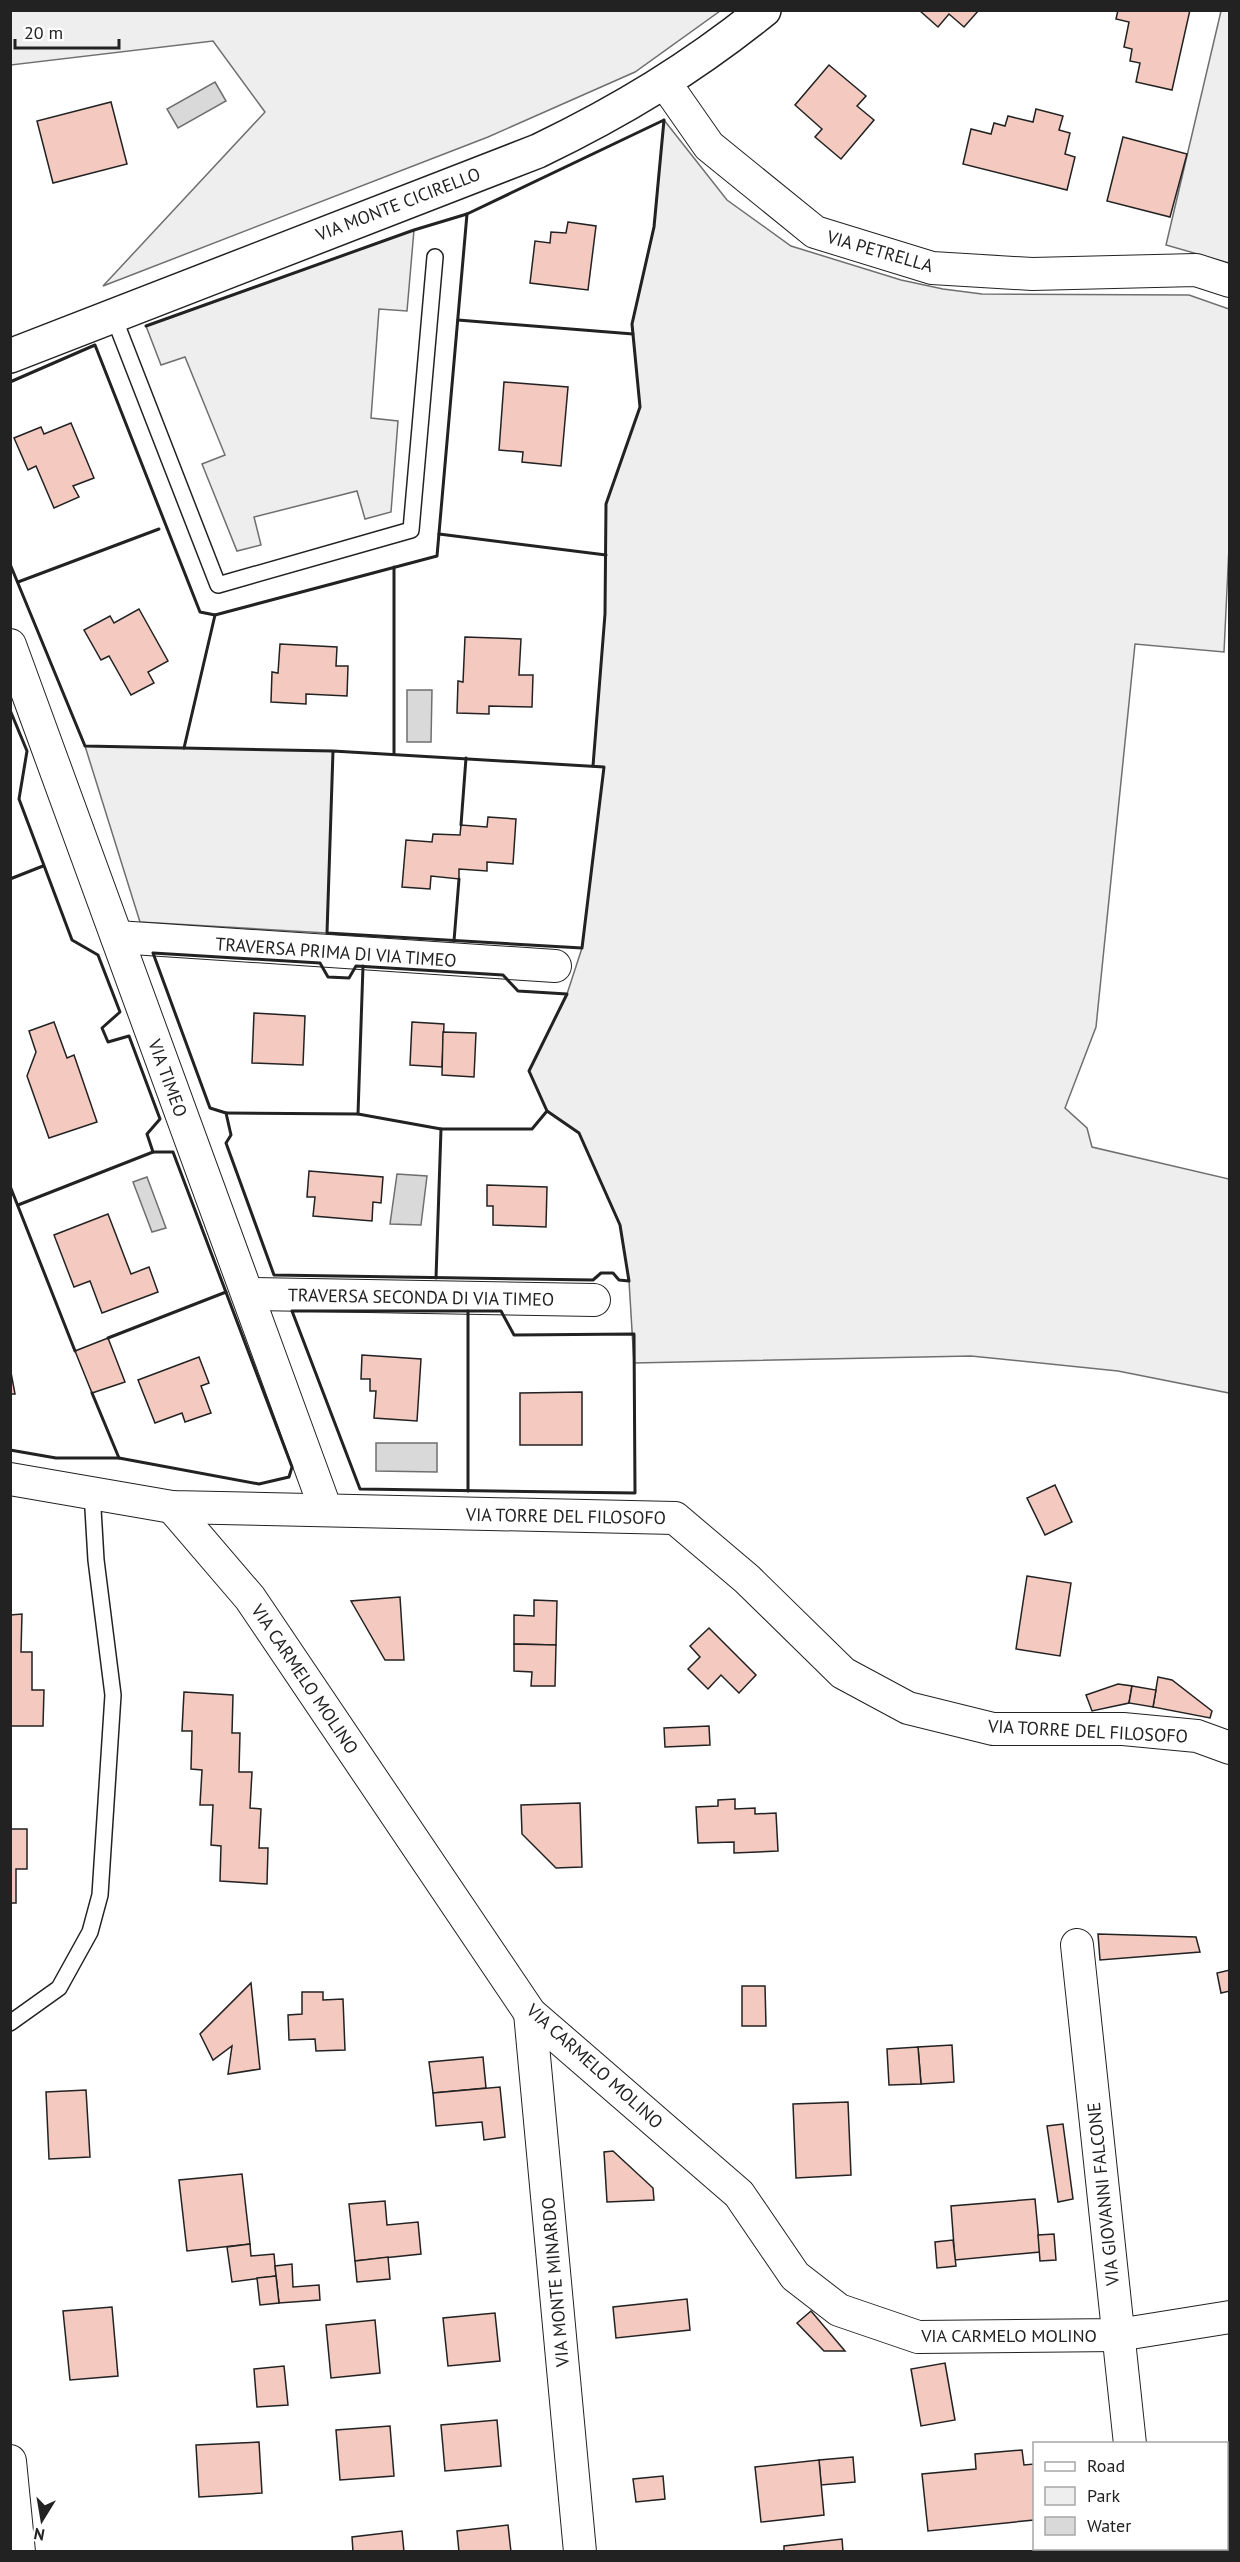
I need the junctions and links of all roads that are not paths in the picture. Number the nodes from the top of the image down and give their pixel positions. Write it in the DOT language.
graph roads {
  1 [pos="764,10"];
  2 [pos="665,83"];
  3 [pos="435,257"];
  4 [pos="1230,281"];
  5 [pos="113,315"];
  6 [pos="10,356"];
  7 [pos="10,645"];
  8 [pos="117,937"];
  9 [pos="555,966"];
  10 [pos="248,1294"];
  11 [pos="594,1300"];
  12 [pos="10,1479"];
  13 [pos="92,1492"];
  14 [pos="172,1507"];
  15 [pos="326,1510"];
  16 [pos="1230,1748"];
  17 [pos="1077,1945"];
  18 [pos="530,2013"];
  19 [pos="10,2023"];
  20 [pos="1230,2317"];
  21 [pos="1118,2335"];
  22 [pos="1130,2442"];
  23 [pos="10,2461"];
  24 [pos="19,2552"];
  25 [pos="580,2552"];
  1 -- 2 [label="street, VIA MONTE CICIRELLO"];
  2 -- 4 [label="street, VIA PETRELLA"];
  2 -- 5 [label="street, VIA MONTE CICIRELLO"];
  3 -- 5 [label="lane"];
  5 -- 6 [label="street, VIA MONTE CICIRELLO"];
  7 -- 8 [label="street, VIA TIMEO"];
  8 -- 9 [label="street, TRAVERSA PRIMA DI VIA TIMEO"];
  8 -- 10 [label="street, VIA TIMEO"];
  10 -- 11 [label="street, TRAVERSA SECONDA DI VIA TIMEO"];
  10 -- 15 [label="street, VIA TIMEO"];
  12 -- 13 [label="street, VIA TORRE DEL FILOSOFO"];
  13 -- 14 [label="street, VIA TORRE DEL FILOSOFO"];
  13 -- 19 [label="lane"];
  14 -- 15 [label="street, VIA TORRE DEL FILOSOFO"];
  14 -- 18 [label="street, VIA CARMELO MOLINO"];
  15 -- 16 [label="street, VIA TORRE DEL FILOSOFO"];
  17 -- 21 [label="street, VIA GIOVANNI FALCONE"];
  18 -- 21 [label="street, VIA CARMELO MOLINO"];
  18 -- 25 [label="street, VIA MONTE MINARDO"];
  20 -- 21 [label="street, VIA CARMELO MOLINO"];
  21 -- 22 [label="street, VIA GIOVANNI FALCONE"];
  23 -- 24 [label="street"];
}
